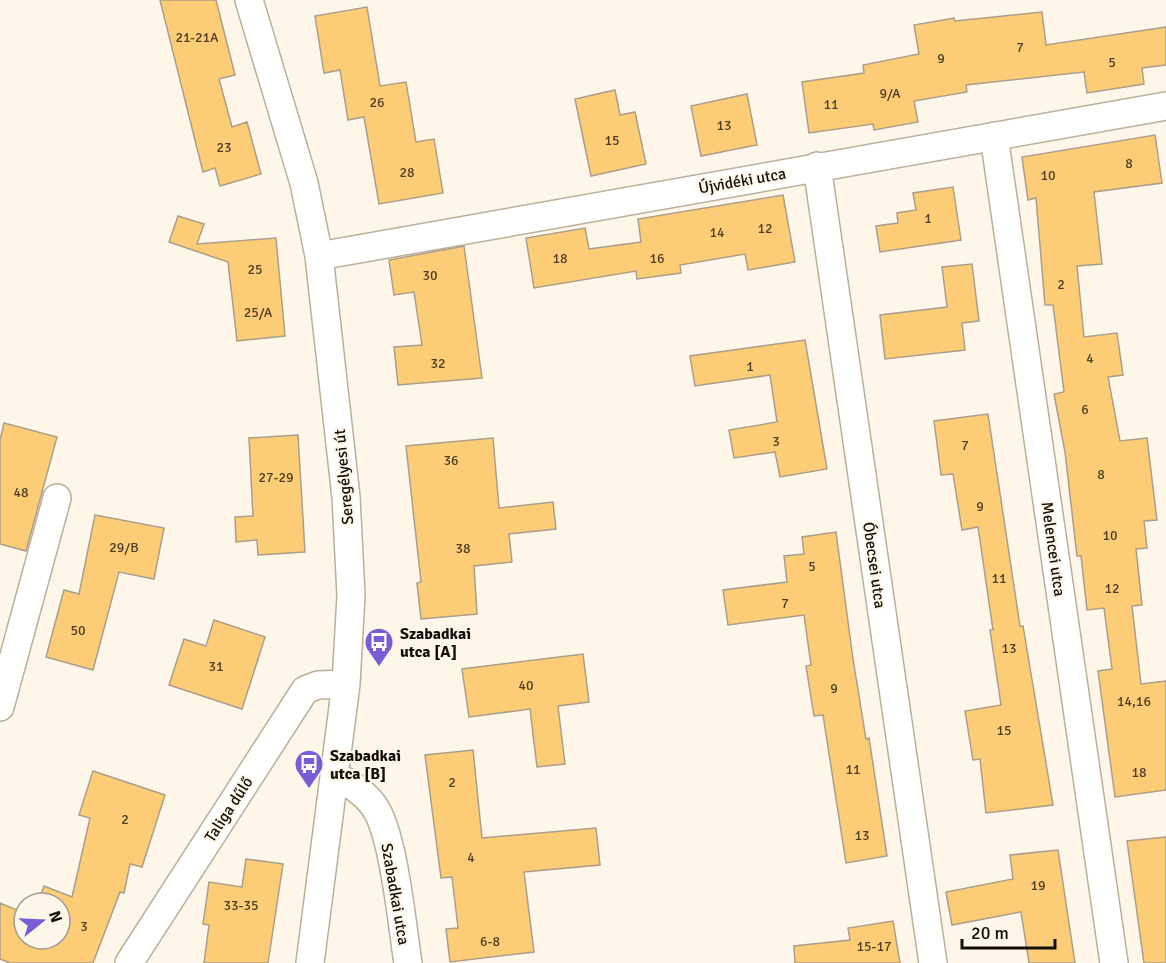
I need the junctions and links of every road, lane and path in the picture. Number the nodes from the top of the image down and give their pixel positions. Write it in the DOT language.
graph roads {
  1 [pos="249,0"];
  2 [pos="1166,106"];
  3 [pos="993,136"];
  4 [pos="817,166"];
  5 [pos="319,256"];
  6 [pos="57,498"];
  7 [pos="10,624"];
  8 [pos="345,684"];
  9 [pos="0,707"];
  10 [pos="334,775"];
  11 [pos="129,963"];
  12 [pos="310,963"];
  13 [pos="408,963"];
  14 [pos="933,963"];
  15 [pos="1114,963"];
  1 -- 5 [label="street, Seregélyesi út"];
  2 -- 3 [label="street, Újvidéki utca"];
  3 -- 4 [label="street, Újvidéki utca"];
  3 -- 15 [label="street, Melencei utca"];
  4 -- 5 [label="street, Újvidéki utca"];
  4 -- 14 [label="street, Óbecsei utca"];
  5 -- 8 [label="street, Seregélyesi út"];
  6 -- 7 [label="street"];
  7 -- 9 [label="street"];
  8 -- 10 [label="street, Seregélyesi út"];
  8 -- 11 [label="street, Taliga dűlő"];
  10 -- 12 [label="street, Seregélyesi út"];
  10 -- 13 [label="street, Szabadkai utca"];
}
